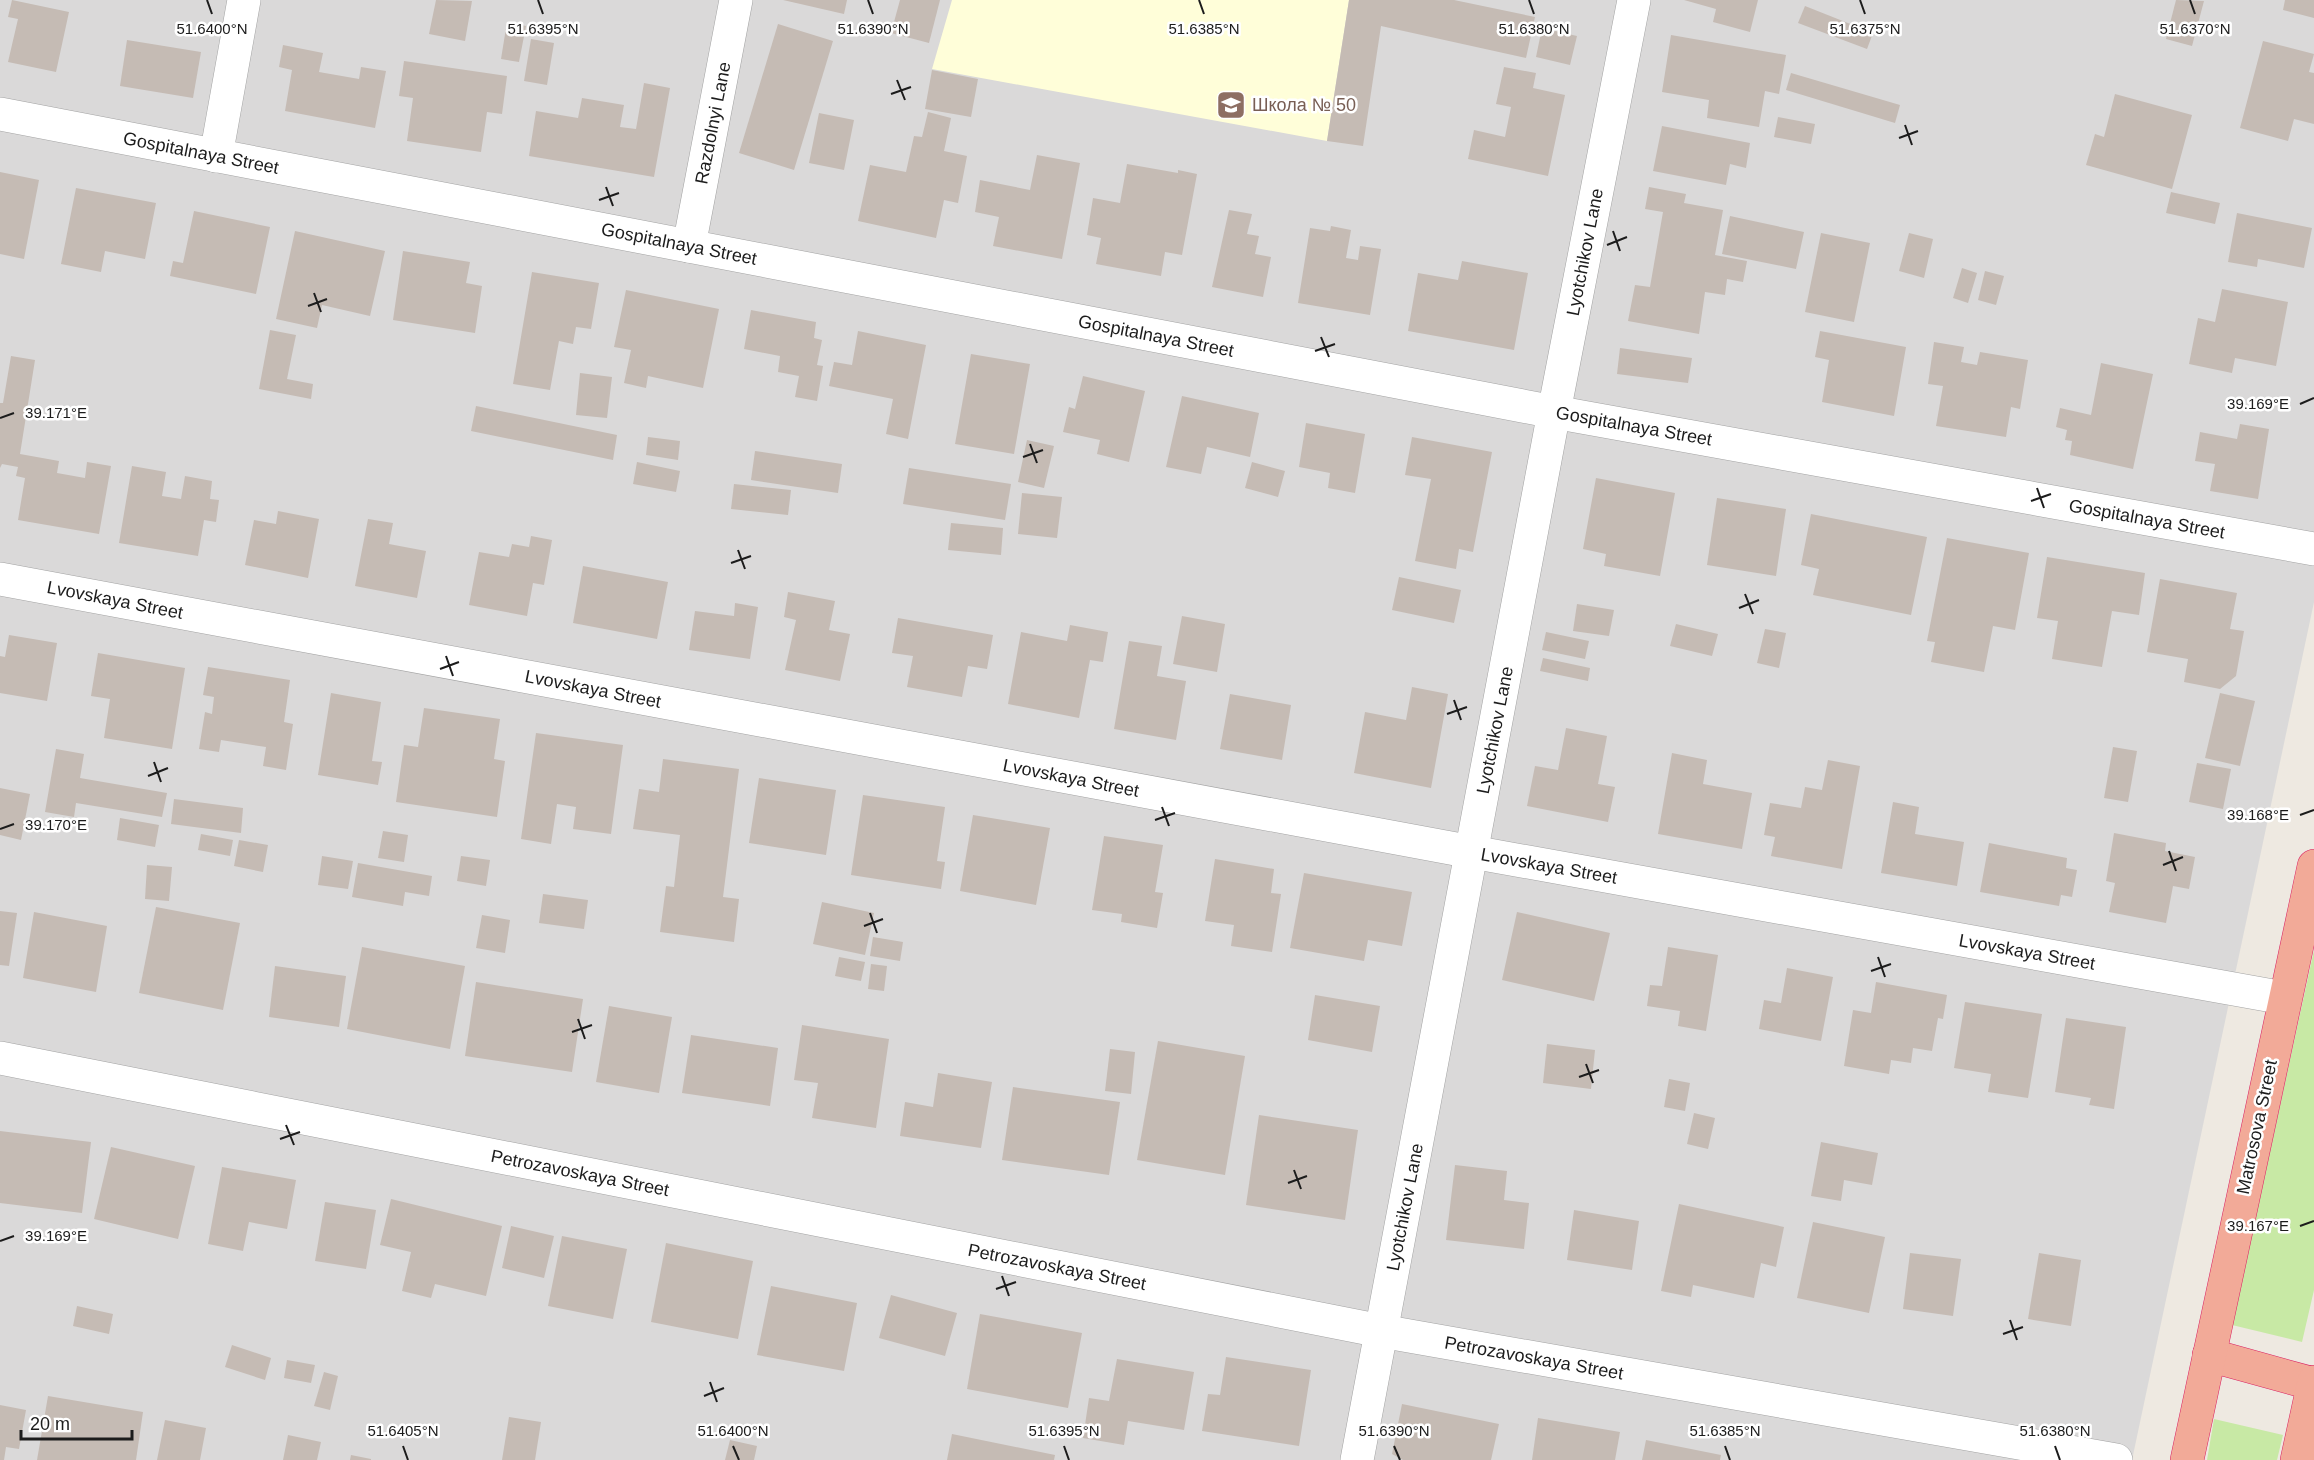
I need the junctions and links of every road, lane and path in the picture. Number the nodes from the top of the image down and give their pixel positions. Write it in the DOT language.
graph roads {
  1 [pos="244,0"];
  2 [pos="736,0"];
  3 [pos="1635,0"];
  4 [pos="0,114"];
  5 [pos="216,156"];
  6 [pos="689,246"];
  7 [pos="1554,412"];
  8 [pos="2314,549"];
  9 [pos="0,579"];
  10 [pos="1473,852"];
  11 [pos="2314,866"];
  12 [pos="2284,998"];
  13 [pos="0,1058"];
  14 [pos="1381,1331"];
  15 [pos="2209,1355"];
  16 [pos="2314,1383"];
  17 [pos="1357,1460"];
  18 [pos="2116,1460"];
  19 [pos="2187,1460"];
  20 [pos="2297,1460"];
  1 -- 5 [label="street"];
  2 -- 6 [label="street, Razdolnyi Lane"];
  3 -- 7 [label="street, Lyotchikov Lane"];
  4 -- 5 [label="street, Gospitalnaya Street"];
  5 -- 6 [label="street, Gospitalnaya Street"];
  6 -- 7 [label="street, Gospitalnaya Street"];
  7 -- 8 [label="street, Gospitalnaya Street"];
  7 -- 10 [label="street, Lyotchikov Lane"];
  9 -- 10 [label="street, Lvovskaya Street"];
  10 -- 12 [label="street, Lvovskaya Street"];
  10 -- 14 [label="street, Lyotchikov Lane"];
  11 -- 12 [label="highway, Matrosova Street"];
  12 -- 15 [label="highway, Matrosova Street"];
  13 -- 14 [label="street, Petrozavoskaya Street"];
  14 -- 17 [label="street, Lyotchikov Lane"];
  14 -- 18 [label="street, Petrozavoskaya Street"];
  15 -- 16 [label="highway"];
  15 -- 19 [label="highway, Matrosova Street"];
  16 -- 20 [label="highway"];
}
